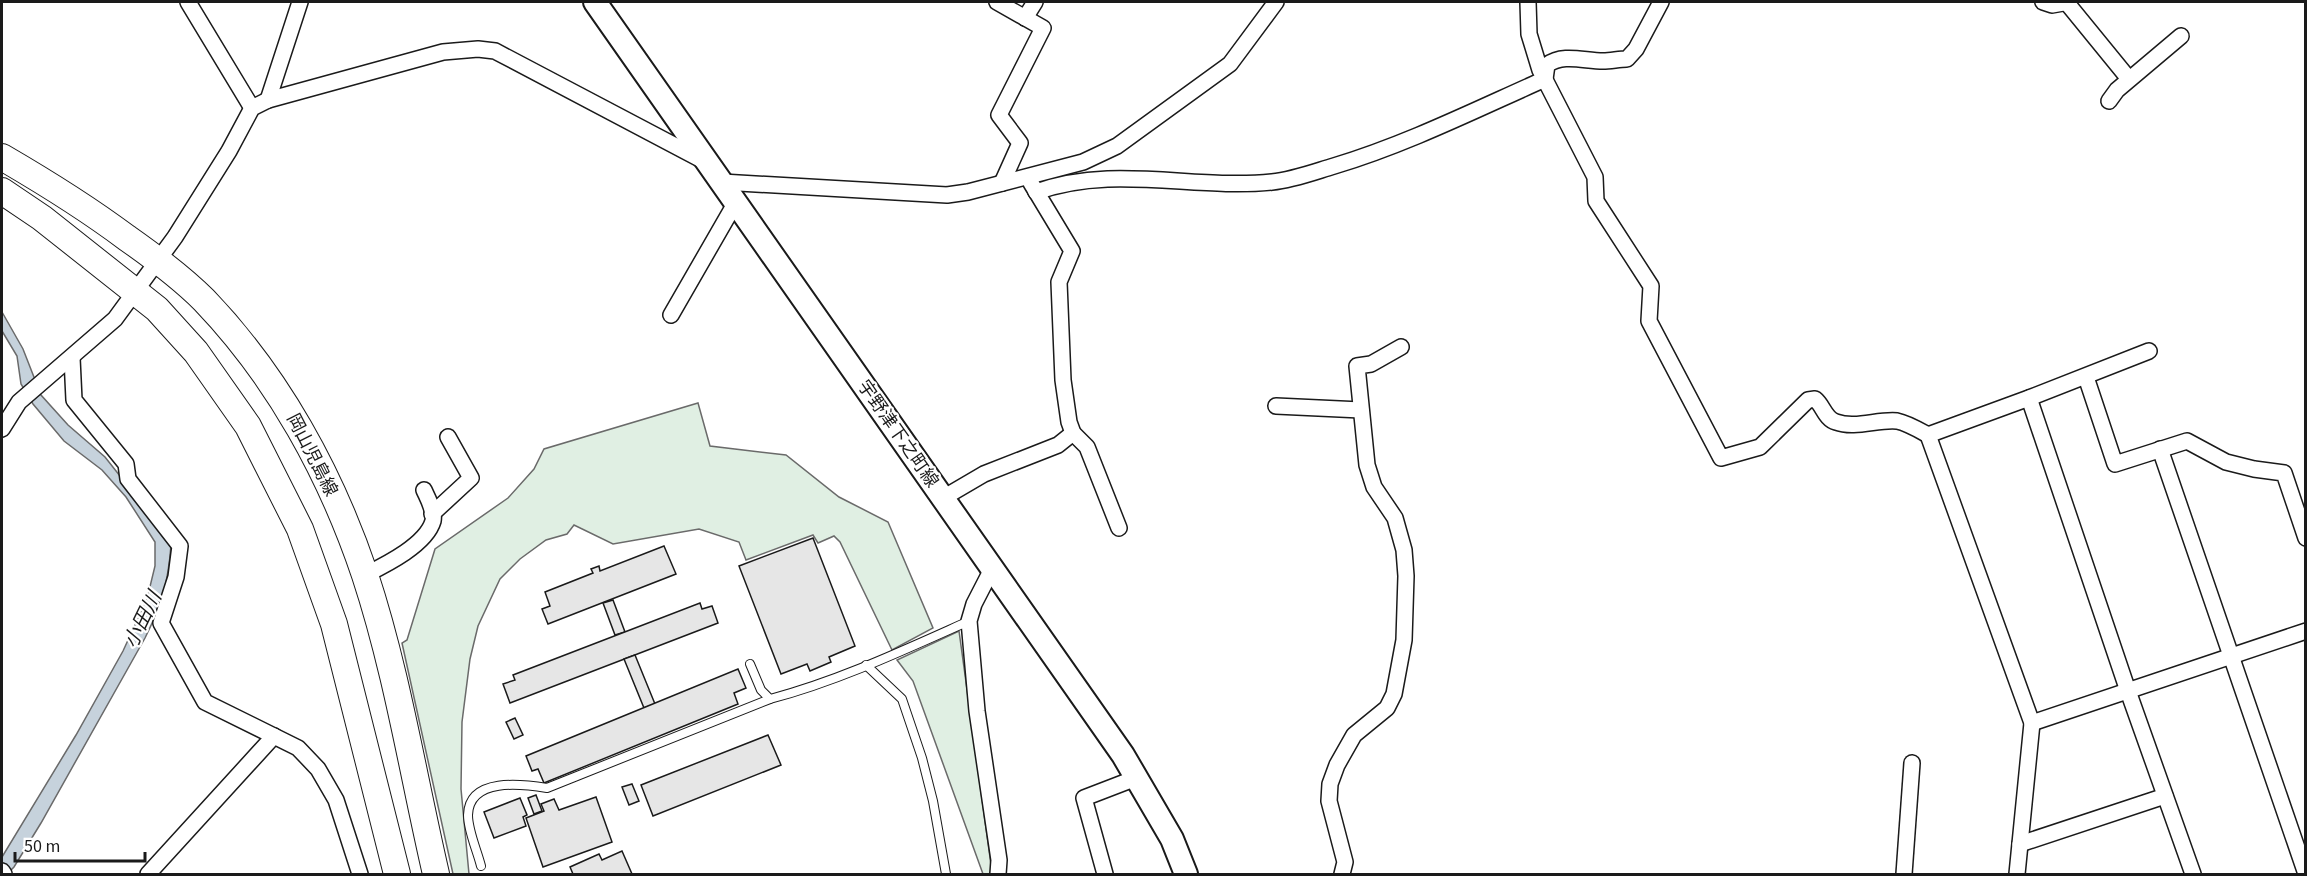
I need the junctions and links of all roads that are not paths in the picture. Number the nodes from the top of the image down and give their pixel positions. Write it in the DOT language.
graph roads {
  1 [pos="188,2"];
  2 [pos="300,2"];
  3 [pos="997,2"];
  4 [pos="1035,2"];
  5 [pos="1276,2"];
  6 [pos="1528,2"];
  7 [pos="1661,2"];
  8 [pos="2043,2"];
  9 [pos="2068,2"];
  10 [pos="599,3"];
  11 [pos="1025,18"];
  12 [pos="2181,36"];
  13 [pos="1545,79"];
  14 [pos="2129,79"];
  15 [pos="268,100"];
  16 [pos="2109,101"];
  17 [pos="252,108"];
  18 [pos="2,157"];
  19 [pos="716,173"];
  20 [pos="1027,177"];
  21 [pos="1002,183"];
  22 [pos="2,191"];
  23 [pos="1036,192"];
  24 [pos="736,202"];
  25 [pos="158,260"];
  26 [pos="135,292"];
  27 [pos="671,315"];
  28 [pos="1401,347"];
  29 [pos="2149,351"];
  30 [pos="72,358"];
  31 [pos="2086,376"];
  32 [pos="2029,398"];
  33 [pos="1276,406"];
  34 [pos="1361,410"];
  35 [pos="2,429"];
  36 [pos="1073,433"];
  37 [pos="1928,435"];
  38 [pos="448,437"];
  39 [pos="2160,449"];
  40 [pos="424,490"];
  41 [pos="943,498"];
  42 [pos="432,514"];
  43 [pos="1119,528"];
  44 [pos="2306,538"];
  45 [pos="992,569"];
  46 [pos="365,575"];
  47 [pos="969,621"];
  48 [pos="2306,631"];
  49 [pos="2230,656"];
  50 [pos="750,664"];
  51 [pos="866,665"];
  52 [pos="2128,691"];
  53 [pos="770,699"];
  54 [pos="2032,723"];
  55 [pos="274,736"];
  56 [pos="1912,763"];
  57 [pos="1136,778"];
  58 [pos="2165,796"];
  59 [pos="2020,844"];
  60 [pos="481,866"];
  61 [pos="148,874"];
  62 [pos="360,874"];
  63 [pos="397,874"];
  64 [pos="436,874"];
  65 [pos="946,874"];
  66 [pos="998,874"];
  67 [pos="1105,874"];
  68 [pos="1186,874"];
  69 [pos="1342,874"];
  70 [pos="1904,874"];
  71 [pos="2017,874"];
  72 [pos="2193,874"];
  73 [pos="2306,874"];
  1 -- 17 [label="street"];
  2 -- 15 [label="street"];
  3 -- 11 [label="street"];
  4 -- 11 [label="street"];
  5 -- 20 [label="street"];
  6 -- 13 [label="street"];
  7 -- 13 [label="street"];
  8 -- 9 [label="street"];
  9 -- 14 [label="street"];
  10 -- 19 [label="main road, 宇野津下之町線"];
  11 -- 21 [label="street"];
  12 -- 14 [label="street"];
  13 -- 23 [label="street"];
  13 -- 37 [label="street"];
  14 -- 16 [label="street"];
  15 -- 17 [label="street"];
  15 -- 19 [label="street"];
  17 -- 25 [label="street"];
  18 -- 25 [label="main road, 岡山児島線"];
  19 -- 21 [label="street"];
  19 -- 24 [label="main road, 宇野津下之町線"];
  20 -- 21 [label="street"];
  20 -- 23 [label="street"];
  22 -- 26 [label="main road"];
  23 -- 36 [label="street"];
  24 -- 27 [label="street"];
  24 -- 41 [label="main road, 宇野津下之町線"];
  25 -- 26 [label="street"];
  25 -- 46 [label="main road, 岡山児島線"];
  26 -- 30 [label="street"];
  26 -- 63 [label="main road"];
  28 -- 34 [label="street"];
  29 -- 31 [label="street"];
  30 -- 35 [label="street"];
  30 -- 55 [label="street"];
  31 -- 32 [label="street"];
  31 -- 39 [label="street"];
  32 -- 37 [label="street"];
  32 -- 52 [label="street"];
  33 -- 34 [label="street"];
  34 -- 69 [label="street"];
  36 -- 41 [label="street"];
  36 -- 43 [label="street"];
  37 -- 54 [label="street"];
  38 -- 42 [label="street"];
  39 -- 44 [label="street"];
  39 -- 49 [label="street"];
  40 -- 42 [label="street"];
  41 -- 45 [label="main road, 宇野津下之町線"];
  42 -- 46 [label="street"];
  45 -- 47 [label="street"];
  45 -- 57 [label="main road, 宇野津下之町線"];
  46 -- 64 [label="main road, 岡山児島線"];
  47 -- 51 [label="lane"];
  47 -- 66 [label="street"];
  48 -- 49 [label="street"];
  49 -- 52 [label="street"];
  49 -- 73 [label="street"];
  50 -- 53 [label="lane"];
  51 -- 53 [label="lane"];
  51 -- 65 [label="lane"];
  52 -- 54 [label="street"];
  52 -- 58 [label="street"];
  53 -- 60 [label="lane"];
  54 -- 59 [label="street"];
  55 -- 61 [label="street"];
  55 -- 62 [label="street"];
  56 -- 70 [label="street"];
  57 -- 67 [label="street"];
  57 -- 68 [label="main road, 宇野津下之町線"];
  58 -- 59 [label="street"];
  58 -- 72 [label="street"];
  59 -- 71 [label="street"];
}
